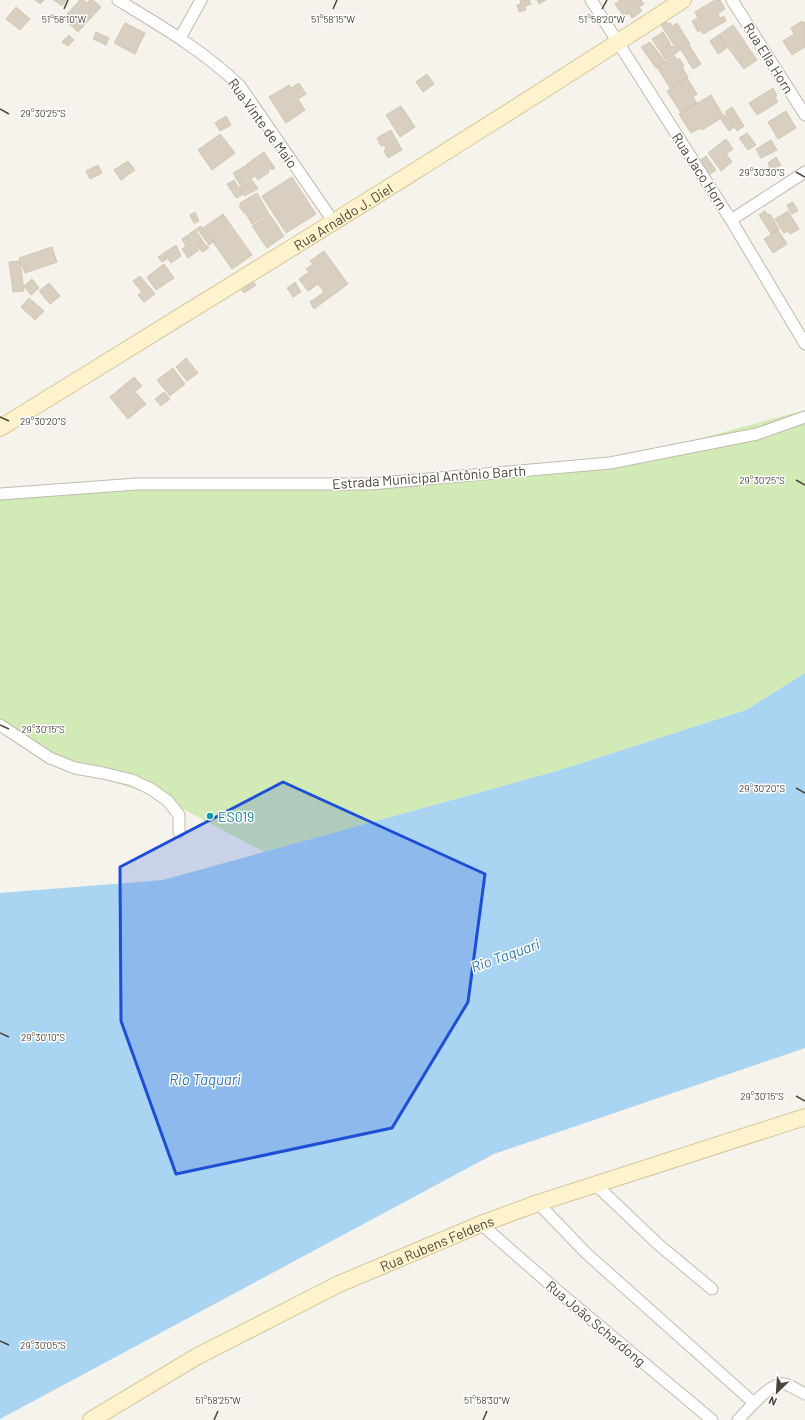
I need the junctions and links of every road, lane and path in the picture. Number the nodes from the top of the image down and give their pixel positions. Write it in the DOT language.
graph roads {
  1 [pos="118,0"];
  2 [pos="201,0"];
  3 [pos="591,0"];
  4 [pos="683,0"];
  5 [pos="732,0"];
  6 [pos="180,38"];
  7 [pos="617,42"];
  8 [pos="805,115"];
  9 [pos="805,172"];
  10 [pos="731,220"];
  11 [pos="333,221"];
  12 [pos="805,344"];
  13 [pos="805,417"];
  14 [pos="0,428"];
  15 [pos="0,494"];
  16 [pos="0,725"];
  17 [pos="179,832"];
  18 [pos="805,1117"];
  19 [pos="595,1184"];
  20 [pos="538,1203"];
  21 [pos="481,1224"];
  22 [pos="712,1289"];
  23 [pos="805,1394"];
  24 [pos="754,1403"];
  25 [pos="91,1420"];
  26 [pos="712,1420"];
  27 [pos="738,1420"];
  1 -- 6 [label="street, Rua Vinte de Maio"];
  2 -- 6 [label="street"];
  3 -- 7 [label="street, Rua Jaco Horn"];
  4 -- 7 [label="street, Rua Arnaldo J. Diel"];
  5 -- 8 [label="street, Rua Ella Horn"];
  6 -- 11 [label="street, Rua Vinte de Maio"];
  7 -- 10 [label="street, Rua Jaco Horn"];
  7 -- 11 [label="street, Rua Arnaldo J. Diel"];
  9 -- 10 [label="street"];
  10 -- 12 [label="street, Rua Jaco Horn"];
  11 -- 14 [label="street, Rua Arnaldo J. Diel"];
  13 -- 15 [label="street, Estrada Municipal Antônio Barth"];
  16 -- 17 [label="street"];
  18 -- 19 [label="street, Rua Rubens Feldens"];
  19 -- 20 [label="street, Rua Rubens Feldens"];
  19 -- 22 [label="street"];
  20 -- 21 [label="street, Rua Rubens Feldens"];
  20 -- 24 [label="street"];
  21 -- 25 [label="street, Rua Rubens Feldens"];
  21 -- 26 [label="street, Rua João Schardong"];
  23 -- 24 [label="street"];
  24 -- 27 [label="street"];
}
